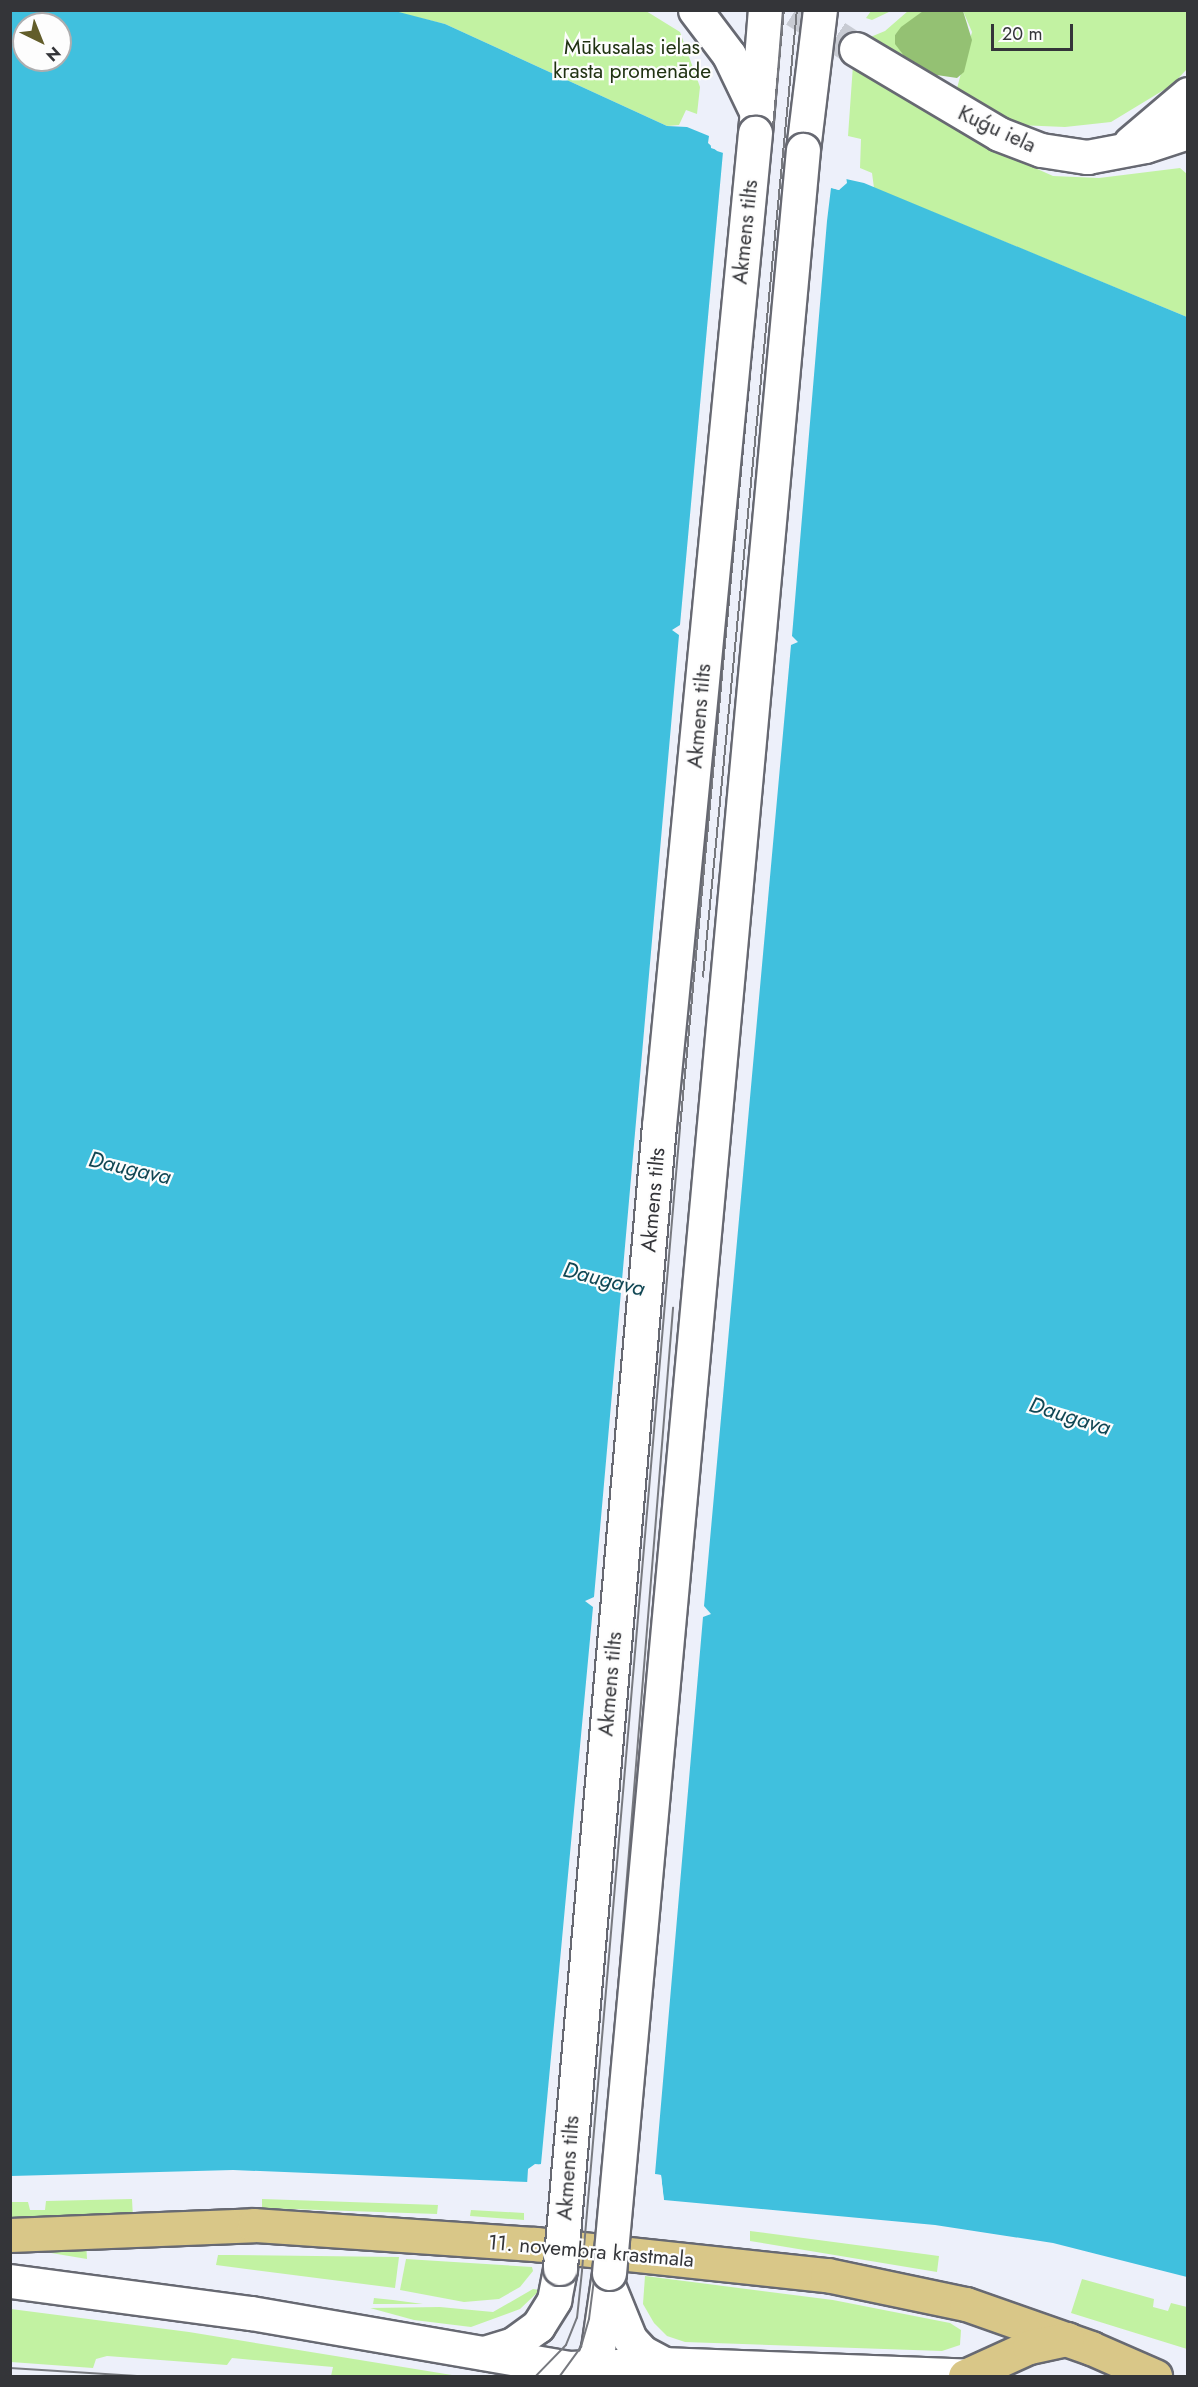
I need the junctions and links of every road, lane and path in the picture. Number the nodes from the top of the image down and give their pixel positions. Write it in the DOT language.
graph roads {
  1 [pos="695,10"];
  2 [pos="765,10"];
  3 [pos="820,10"];
  4 [pos="856,49"];
  5 [pos="1188,94"];
  6 [pos="756,123"];
  7 [pos="1188,132"];
  8 [pos="1116,153"];
  9 [pos="10,2235"];
  10 [pos="560,2268"];
  11 [pos="20,2283"];
  12 [pos="612,2289"];
  13 [pos="1067,2339"];
  14 [pos="484,2353"];
  15 [pos="665,2364"];
  16 [pos="601,2372"];
  17 [pos="965,2376"];
  18 [pos="974,2376"];
  19 [pos="1155,2376"];
  1 -- 6 [label="main road"];
  2 -- 6 [label="main road, Akmens tilts"];
  3 -- 12 [label="main road, bridge"];
  4 -- 8 [label="main road, Kuģu iela"];
  5 -- 8 [label="main road"];
  6 -- 10 [label="main road, Akmens tilts, bridge"];
  7 -- 8 [label="main road, Kuģu iela"];
  9 -- 13 [label="main road, 11. novembra krastmala"];
  10 -- 14 [label="main road, 11. novembra krastmala"];
  11 -- 14 [label="main road, 11. novembra krastmala"];
  12 -- 15 [label="main road, 11. novembra krastmala"];
  12 -- 16 [label="main road, 11. novembra krastmala"];
  13 -- 17 [label="main road"];
  13 -- 19 [label="main road, 11. novembra krastmala"];
  14 -- 16 [label="main road, 11. novembra krastmala"];
  15 -- 16 [label="main road, 11. novembra krastmala"];
  15 -- 17 [label="main road, 11. novembra krastmala"];
  17 -- 18 [label="main road, 11. novembra krastmala"];
}
